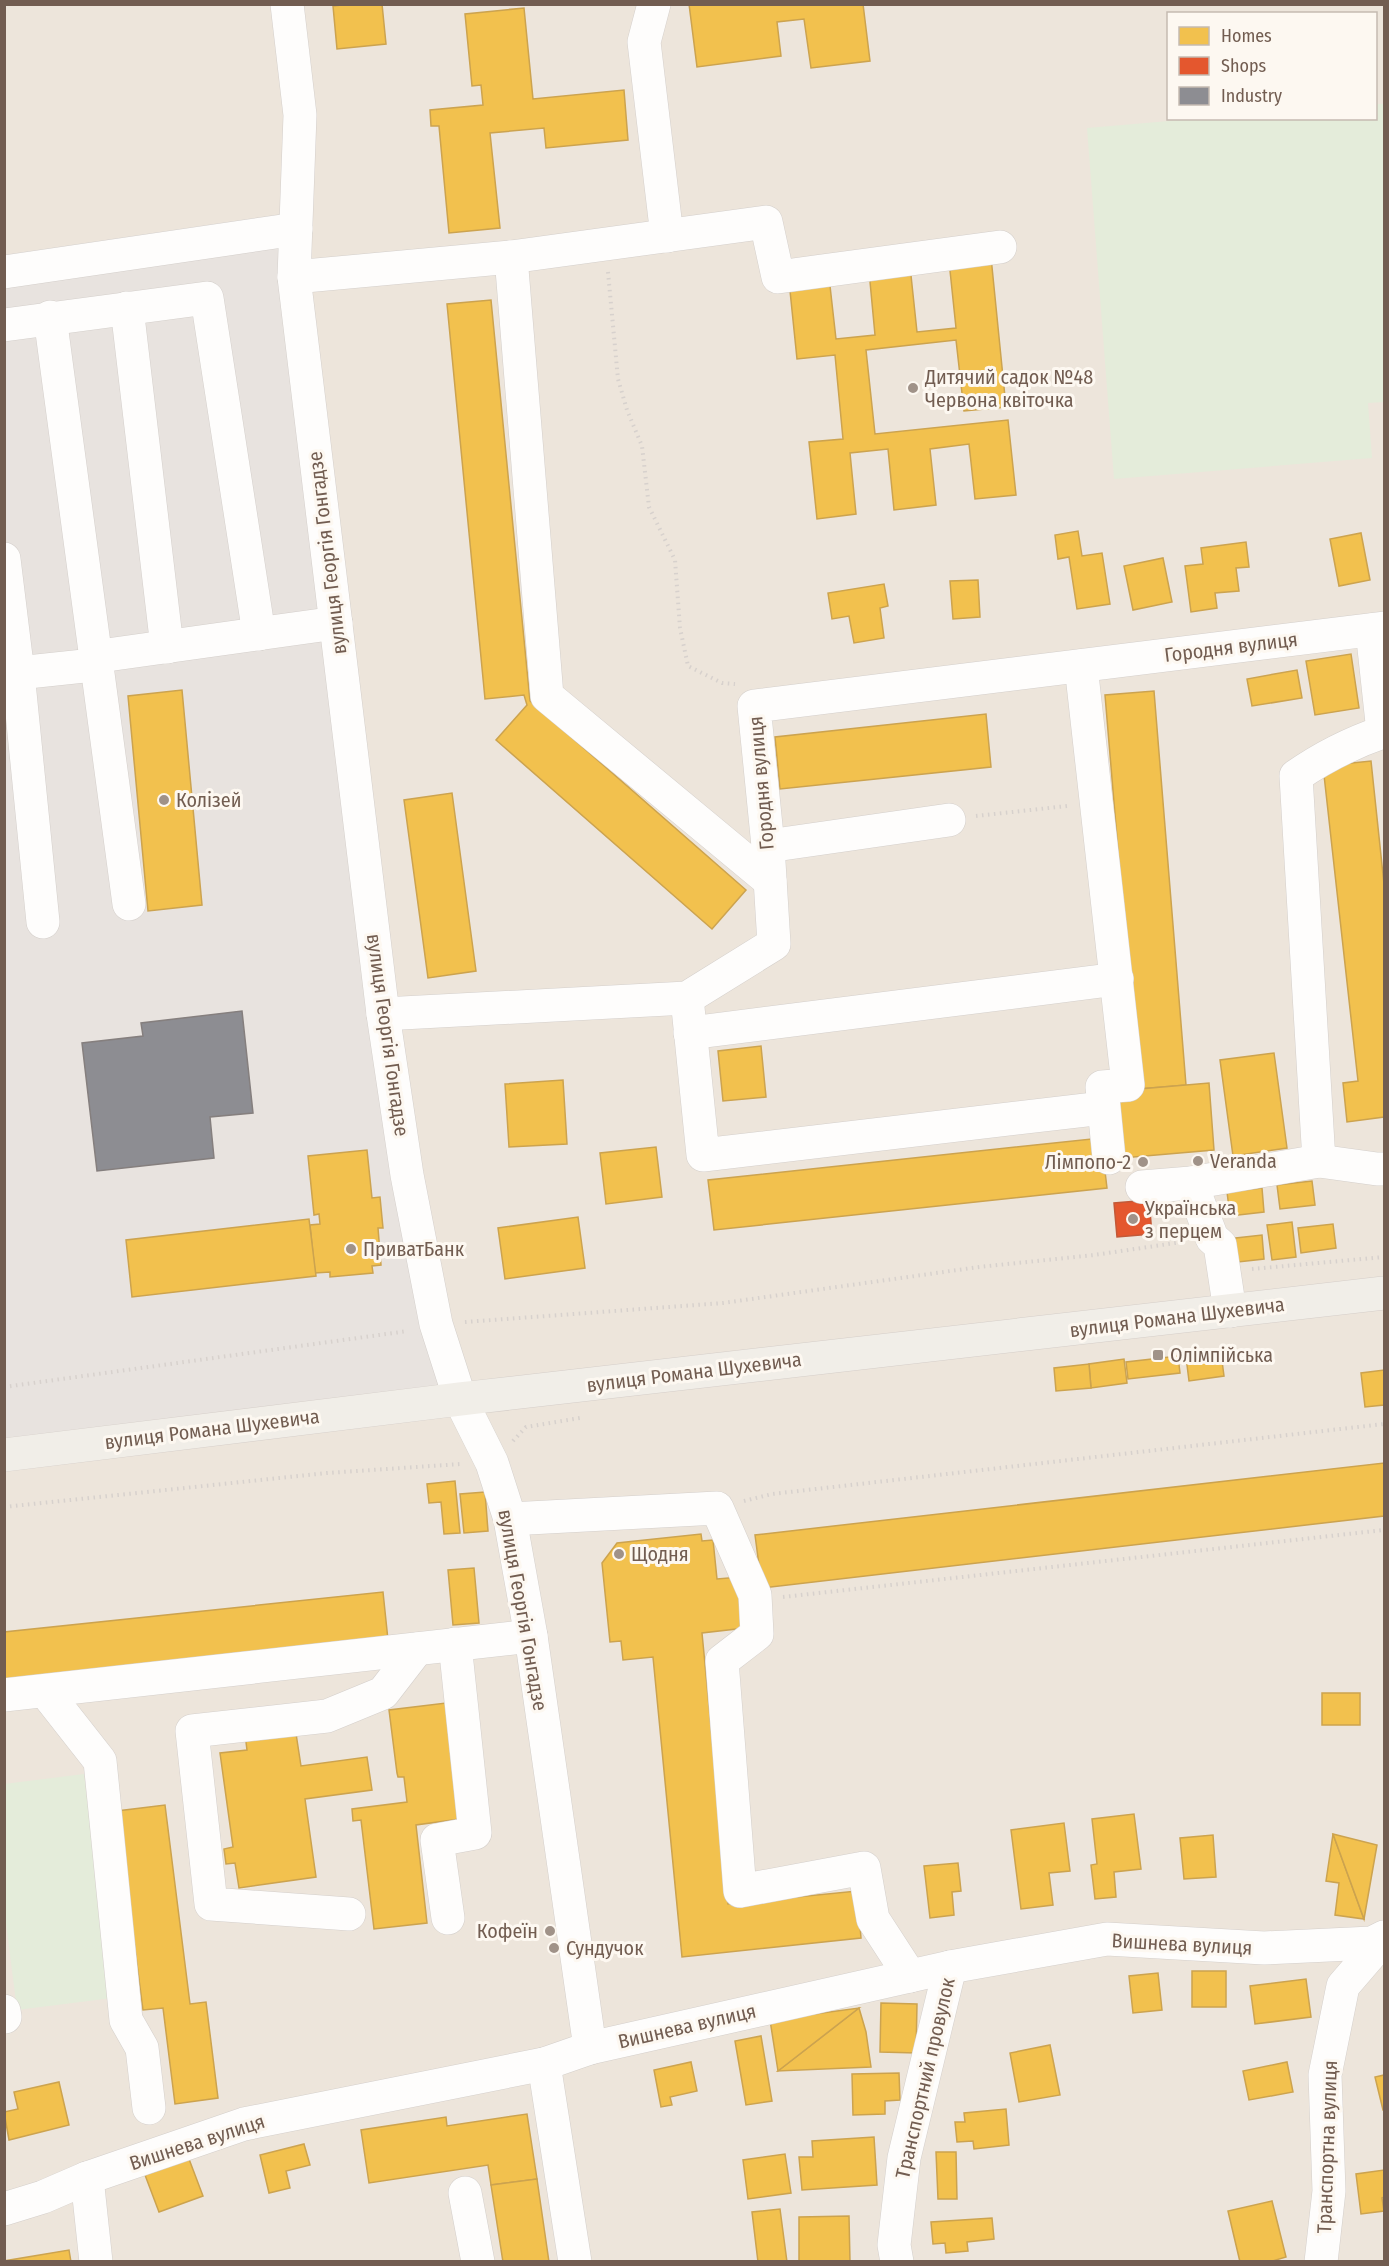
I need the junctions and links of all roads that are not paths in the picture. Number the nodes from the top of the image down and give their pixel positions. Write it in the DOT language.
graph roads {
  1 [pos="287,4"];
  2 [pos="654,4"];
  3 [pos="296,230"];
  4 [pos="667,236"];
  5 [pos="1000,247"];
  6 [pos="511,257"];
  7 [pos="4,272"];
  8 [pos="294,277"];
  9 [pos="127,308"];
  10 [pos="50,317"];
  11 [pos="4,325"];
  12 [pos="4,559"];
  13 [pos="336,623"];
  14 [pos="1378,629"];
  15 [pos="260,634"];
  16 [pos="167,647"];
  17 [pos="97,660"];
  18 [pos="1081,666"];
  19 [pos="18,673"];
  20 [pos="949,820"];
  21 [pos="768,846"];
  22 [pos="770,881"];
  23 [pos="129,904"];
  24 [pos="43,922"];
  25 [pos="1117,979"];
  26 [pos="687,998"];
  27 [pos="383,1014"];
  28 [pos="690,1033"];
  29 [pos="1103,1108"];
  30 [pos="1109,1158"];
  31 [pos="1319,1161"];
  32 [pos="1384,1169"];
  33 [pos="1191,1183"];
  34 [pos="1142,1187"];
  35 [pos="1384,1293"];
  36 [pos="1230,1311"];
  37 [pos="460,1399"];
  38 [pos="4,1455"];
  39 [pos="510,1519"];
  40 [pos="531,1636"];
  41 [pos="455,1644"];
  42 [pos="417,1649"];
  43 [pos="45,1691"];
  44 [pos="4,1695"];
  45 [pos="349,1914"];
  46 [pos="448,1918"];
  47 [pos="1384,1937"];
  48 [pos="1384,1943"];
  49 [pos="951,1967"];
  50 [pos="910,1976"];
  51 [pos="4,2011"];
  52 [pos="5,2017"];
  53 [pos="590,2048"];
  54 [pos="544,2064"];
  55 [pos="149,2108"];
  56 [pos="87,2178"];
  57 [pos="465,2193"];
  58 [pos="4,2209"];
  59 [pos="96,2262"];
  60 [pos="477,2262"];
  61 [pos="575,2262"];
  62 [pos="897,2262"];
  63 [pos="1322,2262"];
  1 -- 3 [label="street, вулиця Георгія Гонгадзе"];
  2 -- 4 [label="street"];
  3 -- 7 [label="street"];
  3 -- 8 [label="street, вулиця Георгія Гонгадзе"];
  4 -- 5 [label="street"];
  4 -- 6 [label="street"];
  6 -- 8 [label="street"];
  6 -- 22 [label="street"];
  8 -- 13 [label="street, вулиця Георгія Гонгадзе"];
  9 -- 10 [label="street"];
  9 -- 15 [label="street"];
  9 -- 16 [label="street"];
  10 -- 11 [label="street"];
  10 -- 17 [label="street"];
  12 -- 19 [label="street"];
  13 -- 15 [label="street"];
  13 -- 27 [label="street, вулиця Георгія Гонгадзе"];
  14 -- 18 [label="street, Городня вулиця"];
  14 -- 31 [label="street"];
  15 -- 16 [label="street"];
  16 -- 17 [label="street"];
  17 -- 19 [label="street"];
  17 -- 23 [label="street"];
  18 -- 21 [label="street, Городня вулиця"];
  18 -- 25 [label="street"];
  19 -- 24 [label="street"];
  20 -- 21 [label="street"];
  21 -- 22 [label="street, Городня вулиця"];
  22 -- 26 [label="street, Городня вулиця"];
  25 -- 28 [label="street"];
  25 -- 29 [label="street"];
  26 -- 27 [label="street, Городня вулиця"];
  26 -- 28 [label="street"];
  27 -- 37 [label="street, вулиця Георгія Гонгадзе"];
  28 -- 29 [label="street"];
  29 -- 30 [label="street"];
  31 -- 32 [label="street"];
  31 -- 33 [label="street"];
  33 -- 34 [label="street"];
  33 -- 36 [label="street"];
  35 -- 36 [label="main road, вулиця Романа Шухевича"];
  36 -- 37 [label="main road, вулиця Романа Шухевича"];
  37 -- 38 [label="main road, вулиця Романа Шухевича"];
  37 -- 39 [label="street, вулиця Георгія Гонгадзе"];
  39 -- 40 [label="street, вулиця Георгія Гонгадзе"];
  39 -- 50 [label="street"];
  40 -- 41 [label="street"];
  40 -- 53 [label="street, вулиця Георгія Гонгадзе"];
  41 -- 42 [label="street"];
  41 -- 46 [label="street"];
  42 -- 43 [label="street"];
  42 -- 45 [label="street"];
  43 -- 44 [label="street"];
  43 -- 55 [label="street"];
  47 -- 49 [label="street, Вишнева вулиця"];
  48 -- 63 [label="street, Транспортна вулиця"];
  49 -- 50 [label="street, Вишнева вулиця"];
  49 -- 62 [label="street, Транспортний провулок"];
  50 -- 53 [label="street, Вишнева вулиця"];
  51 -- 52 [label="street"];
  53 -- 54 [label="street, Вишнева вулиця"];
  54 -- 56 [label="street, Вишнева вулиця"];
  54 -- 61 [label="street"];
  56 -- 58 [label="street, Вишнева вулиця"];
  56 -- 59 [label="street"];
  57 -- 60 [label="street"];
}
